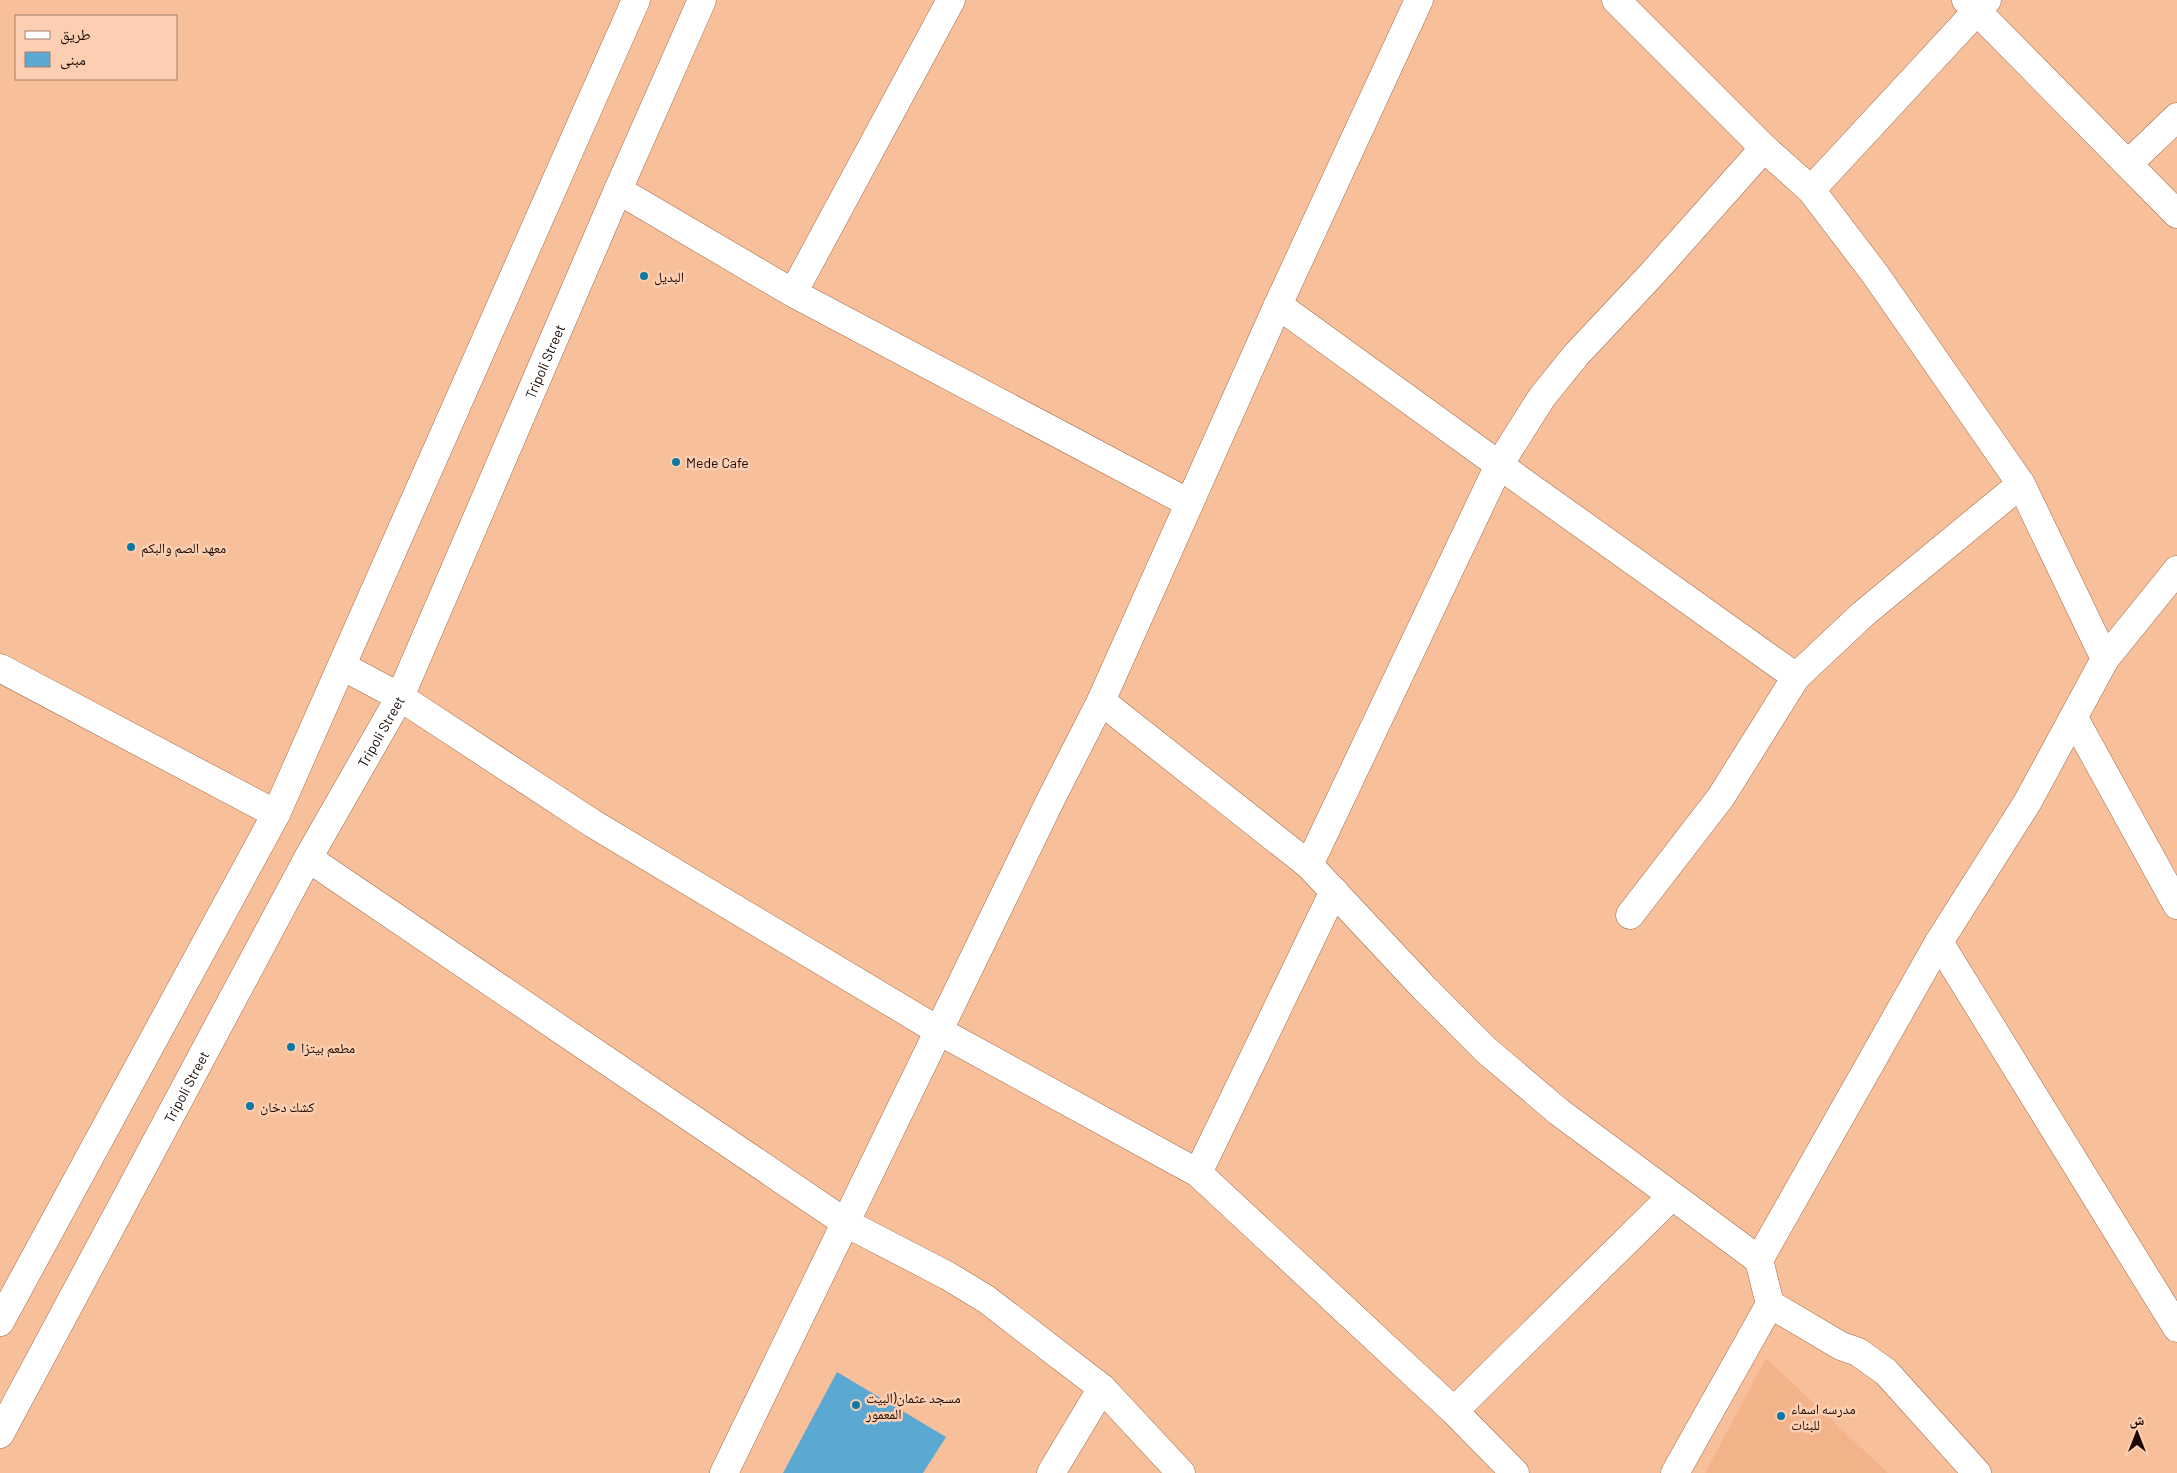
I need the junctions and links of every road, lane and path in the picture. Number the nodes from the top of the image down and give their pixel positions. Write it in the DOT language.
graph roads {
  1 [pos="702,0"];
  2 [pos="951,0"];
  3 [pos="1419,0"];
  4 [pos="1616,0"];
  5 [pos="628,3"];
  6 [pos="1976,3"];
  7 [pos="2177,117"];
  8 [pos="1764,148"];
  9 [pos="2128,164"];
  10 [pos="618,190"];
  11 [pos="1811,190"];
  12 [pos="2177,214"];
  13 [pos="793,293"];
  14 [pos="1278,305"];
  15 [pos="1499,465"];
  16 [pos="2021,484"];
  17 [pos="1189,503"];
  18 [pos="2177,570"];
  19 [pos="2105,659"];
  20 [pos="342,666"];
  21 [pos="0,668"];
  22 [pos="1796,677"];
  23 [pos="400,697"];
  24 [pos="1101,701"];
  25 [pos="2074,718"];
  26 [pos="276,814"];
  27 [pos="308,858"];
  28 [pos="1310,865"];
  29 [pos="1334,891"];
  30 [pos="2177,905"];
  31 [pos="1630,915"];
  32 [pos="1939,942"];
  33 [pos="939,1031"];
  34 [pos="1198,1173"];
  35 [pos="1672,1196"];
  36 [pos="846,1223"];
  37 [pos="1760,1260"];
  38 [pos="1770,1304"];
  39 [pos="0,1322"];
  40 [pos="2177,1328"];
  41 [pos="1102,1388"];
  42 [pos="1454,1411"];
  43 [pos="0,1434"];
  44 [pos="724,1473"];
  45 [pos="1051,1473"];
  46 [pos="1181,1473"];
  47 [pos="1515,1473"];
  48 [pos="1675,1473"];
  49 [pos="1977,1473"];
  1 -- 10 [label="street, Tripoli Street"];
  2 -- 13 [label="street"];
  3 -- 14 [label="street"];
  4 -- 8 [label="street"];
  5 -- 20 [label="street"];
  6 -- 9 [label="street"];
  6 -- 11 [label="street"];
  7 -- 9 [label="street"];
  8 -- 11 [label="street"];
  8 -- 15 [label="street"];
  9 -- 12 [label="street"];
  10 -- 13 [label="street"];
  10 -- 23 [label="street, Tripoli Street"];
  11 -- 16 [label="street"];
  13 -- 17 [label="street"];
  14 -- 15 [label="street"];
  14 -- 17 [label="street"];
  15 -- 22 [label="street"];
  15 -- 28 [label="street"];
  16 -- 19 [label="street"];
  16 -- 22 [label="street"];
  17 -- 24 [label="street"];
  18 -- 19 [label="street"];
  19 -- 25 [label="street"];
  20 -- 23 [label="street"];
  20 -- 26 [label="street"];
  21 -- 26 [label="street"];
  22 -- 31 [label="street"];
  23 -- 27 [label="street, Tripoli Street"];
  23 -- 33 [label="street"];
  24 -- 28 [label="street"];
  24 -- 33 [label="street"];
  25 -- 30 [label="street"];
  25 -- 32 [label="street"];
  26 -- 39 [label="street"];
  27 -- 36 [label="street"];
  27 -- 43 [label="street, Tripoli Street"];
  28 -- 29 [label="street"];
  29 -- 34 [label="street"];
  29 -- 35 [label="street"];
  32 -- 37 [label="street"];
  32 -- 40 [label="street"];
  33 -- 34 [label="street"];
  33 -- 36 [label="street"];
  34 -- 42 [label="street"];
  35 -- 37 [label="street"];
  35 -- 42 [label="street"];
  36 -- 41 [label="street"];
  36 -- 44 [label="street"];
  37 -- 38 [label="street"];
  38 -- 48 [label="street"];
  38 -- 49 [label="street"];
  41 -- 45 [label="street"];
  41 -- 46 [label="street"];
  42 -- 47 [label="street"];
}
